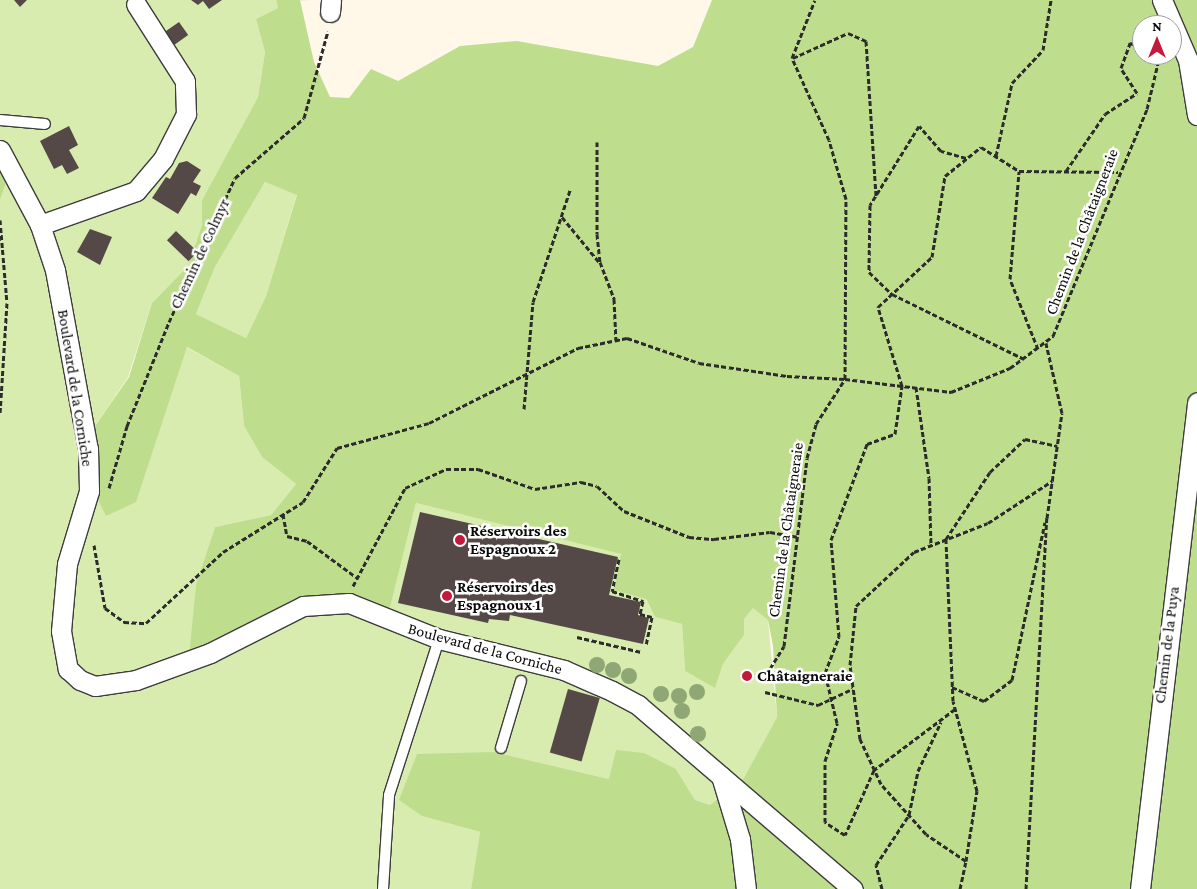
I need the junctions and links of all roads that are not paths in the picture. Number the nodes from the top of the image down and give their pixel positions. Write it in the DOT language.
graph roads {
  1 [pos="1162,0"];
  2 [pos="136,4"];
  3 [pos="1197,115"];
  4 [pos="0,120"];
  5 [pos="45,124"];
  6 [pos="0,150"];
  7 [pos="40,225"];
  8 [pos="1197,402"];
  9 [pos="439,639"];
  10 [pos="521,682"];
  11 [pos="501,748"];
  12 [pos="721,776"];
  13 [pos="768,815"];
  14 [pos="740,839"];
  15 [pos="383,889"];
  16 [pos="746,889"];
  17 [pos="854,889"];
  18 [pos="1140,889"];
  1 -- 3 [label="street"];
  2 -- 7 [label="street"];
  4 -- 5 [label="lane"];
  6 -- 7 [label="street, Boulevard de la Corniche"];
  7 -- 9 [label="street, Boulevard de la Corniche"];
  8 -- 18 [label="street, Chemin de la Puya"];
  9 -- 12 [label="street, Boulevard de la Corniche"];
  9 -- 15 [label="lane"];
  10 -- 11 [label="lane"];
  12 -- 13 [label="street, Boulevard de la Corniche"];
  12 -- 14 [label="street"];
  13 -- 14 [label="street"];
  13 -- 17 [label="street, Boulevard de la Corniche"];
  14 -- 16 [label="street"];
}
